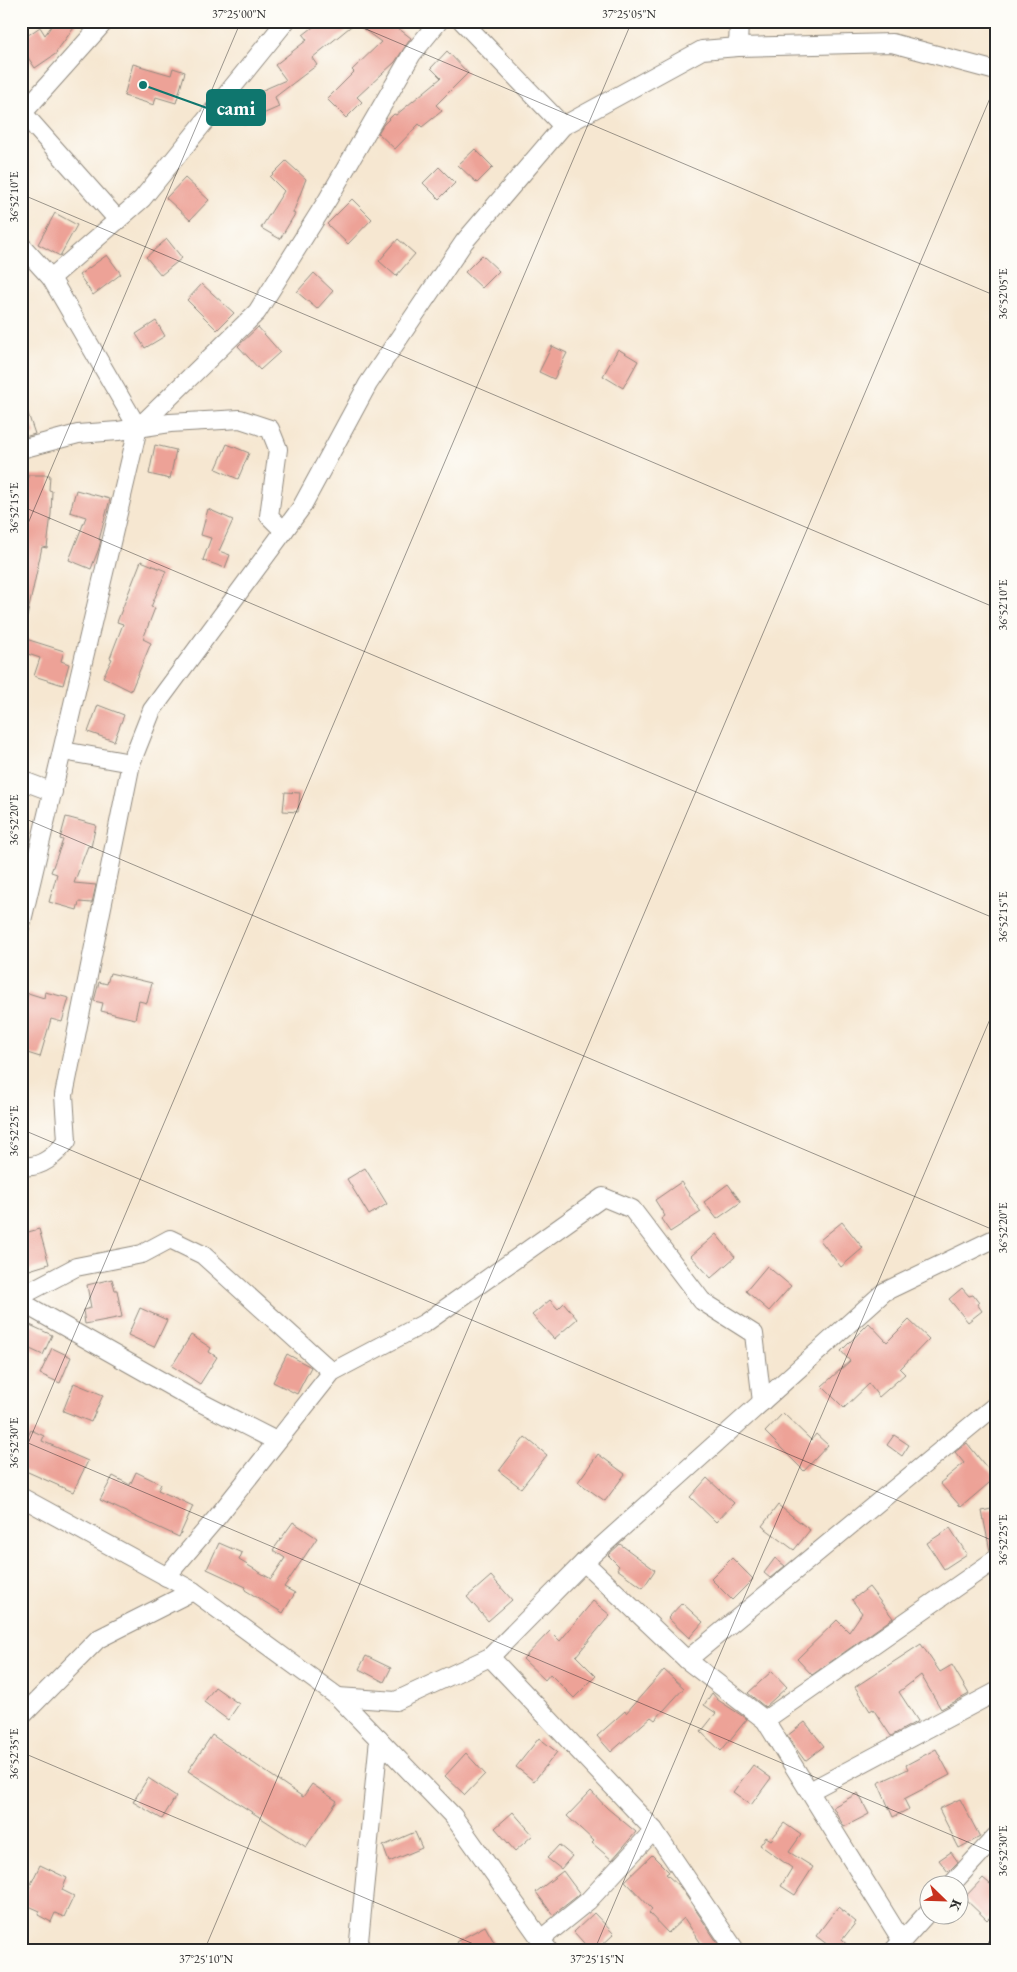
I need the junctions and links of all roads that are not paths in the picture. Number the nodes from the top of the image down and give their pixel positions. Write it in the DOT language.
graph roads {
  1 [pos="105,21"];
  2 [pos="286,21"];
  3 [pos="439,21"];
  4 [pos="462,21"];
  5 [pos="739,21"];
  6 [pos="738,47"];
  7 [pos="996,71"];
  8 [pos="22,114"];
  9 [pos="564,126"];
  10 [pos="118,220"];
  11 [pos="21,244"];
  12 [pos="51,278"];
  13 [pos="138,428"];
  14 [pos="21,449"];
  15 [pos="284,531"];
  16 [pos="63,751"];
  17 [pos="131,763"];
  18 [pos="21,780"];
  19 [pos="53,792"];
  20 [pos="21,926"];
  21 [pos="21,1166"];
  22 [pos="996,1238"];
  23 [pos="21,1296"];
  24 [pos="21,1302"];
  25 [pos="332,1372"];
  26 [pos="762,1402"];
  27 [pos="996,1405"];
  28 [pos="276,1441"];
  29 [pos="21,1497"];
  30 [pos="996,1560"];
  31 [pos="584,1562"];
  32 [pos="166,1577"];
  33 [pos="193,1591"];
  34 [pos="490,1657"];
  35 [pos="687,1660"];
  36 [pos="996,1692"];
  37 [pos="338,1697"];
  38 [pos="21,1717"];
  39 [pos="765,1720"];
  40 [pos="379,1739"];
  41 [pos="810,1791"];
  42 [pos="654,1830"];
  43 [pos="996,1836"];
  44 [pos="961,1874"];
  45 [pos="920,1921"];
  46 [pos="545,1945"];
  47 [pos="897,1946"];
  48 [pos="358,1951"];
  49 [pos="736,1951"];
  1 -- 8 [label="street"];
  2 -- 10 [label="street"];
  3 -- 13 [label="street"];
  4 -- 9 [label="street"];
  5 -- 6 [label="street"];
  6 -- 7 [label="street"];
  6 -- 9 [label="street"];
  8 -- 10 [label="street"];
  9 -- 15 [label="street"];
  10 -- 12 [label="street"];
  11 -- 12 [label="street"];
  12 -- 13 [label="street"];
  13 -- 14 [label="street"];
  13 -- 15 [label="street"];
  13 -- 16 [label="street"];
  15 -- 17 [label="street"];
  16 -- 17 [label="street"];
  16 -- 19 [label="street"];
  17 -- 21 [label="street"];
  18 -- 19 [label="street"];
  19 -- 20 [label="street"];
  22 -- 26 [label="street"];
  23 -- 25 [label="street"];
  24 -- 28 [label="street"];
  25 -- 26 [label="street"];
  25 -- 28 [label="street"];
  26 -- 31 [label="street"];
  27 -- 35 [label="street"];
  28 -- 32 [label="street"];
  29 -- 32 [label="street"];
  30 -- 39 [label="street"];
  31 -- 34 [label="street"];
  31 -- 35 [label="street"];
  32 -- 33 [label="street"];
  33 -- 37 [label="street"];
  33 -- 38 [label="street"];
  34 -- 37 [label="street"];
  34 -- 42 [label="street"];
  35 -- 39 [label="street"];
  36 -- 41 [label="street"];
  37 -- 40 [label="street"];
  39 -- 41 [label="street"];
  40 -- 46 [label="street"];
  40 -- 48 [label="street"];
  41 -- 47 [label="street"];
  42 -- 46 [label="street"];
  42 -- 49 [label="street"];
  43 -- 44 [label="street"];
  45 -- 47 [label="street"];
}
